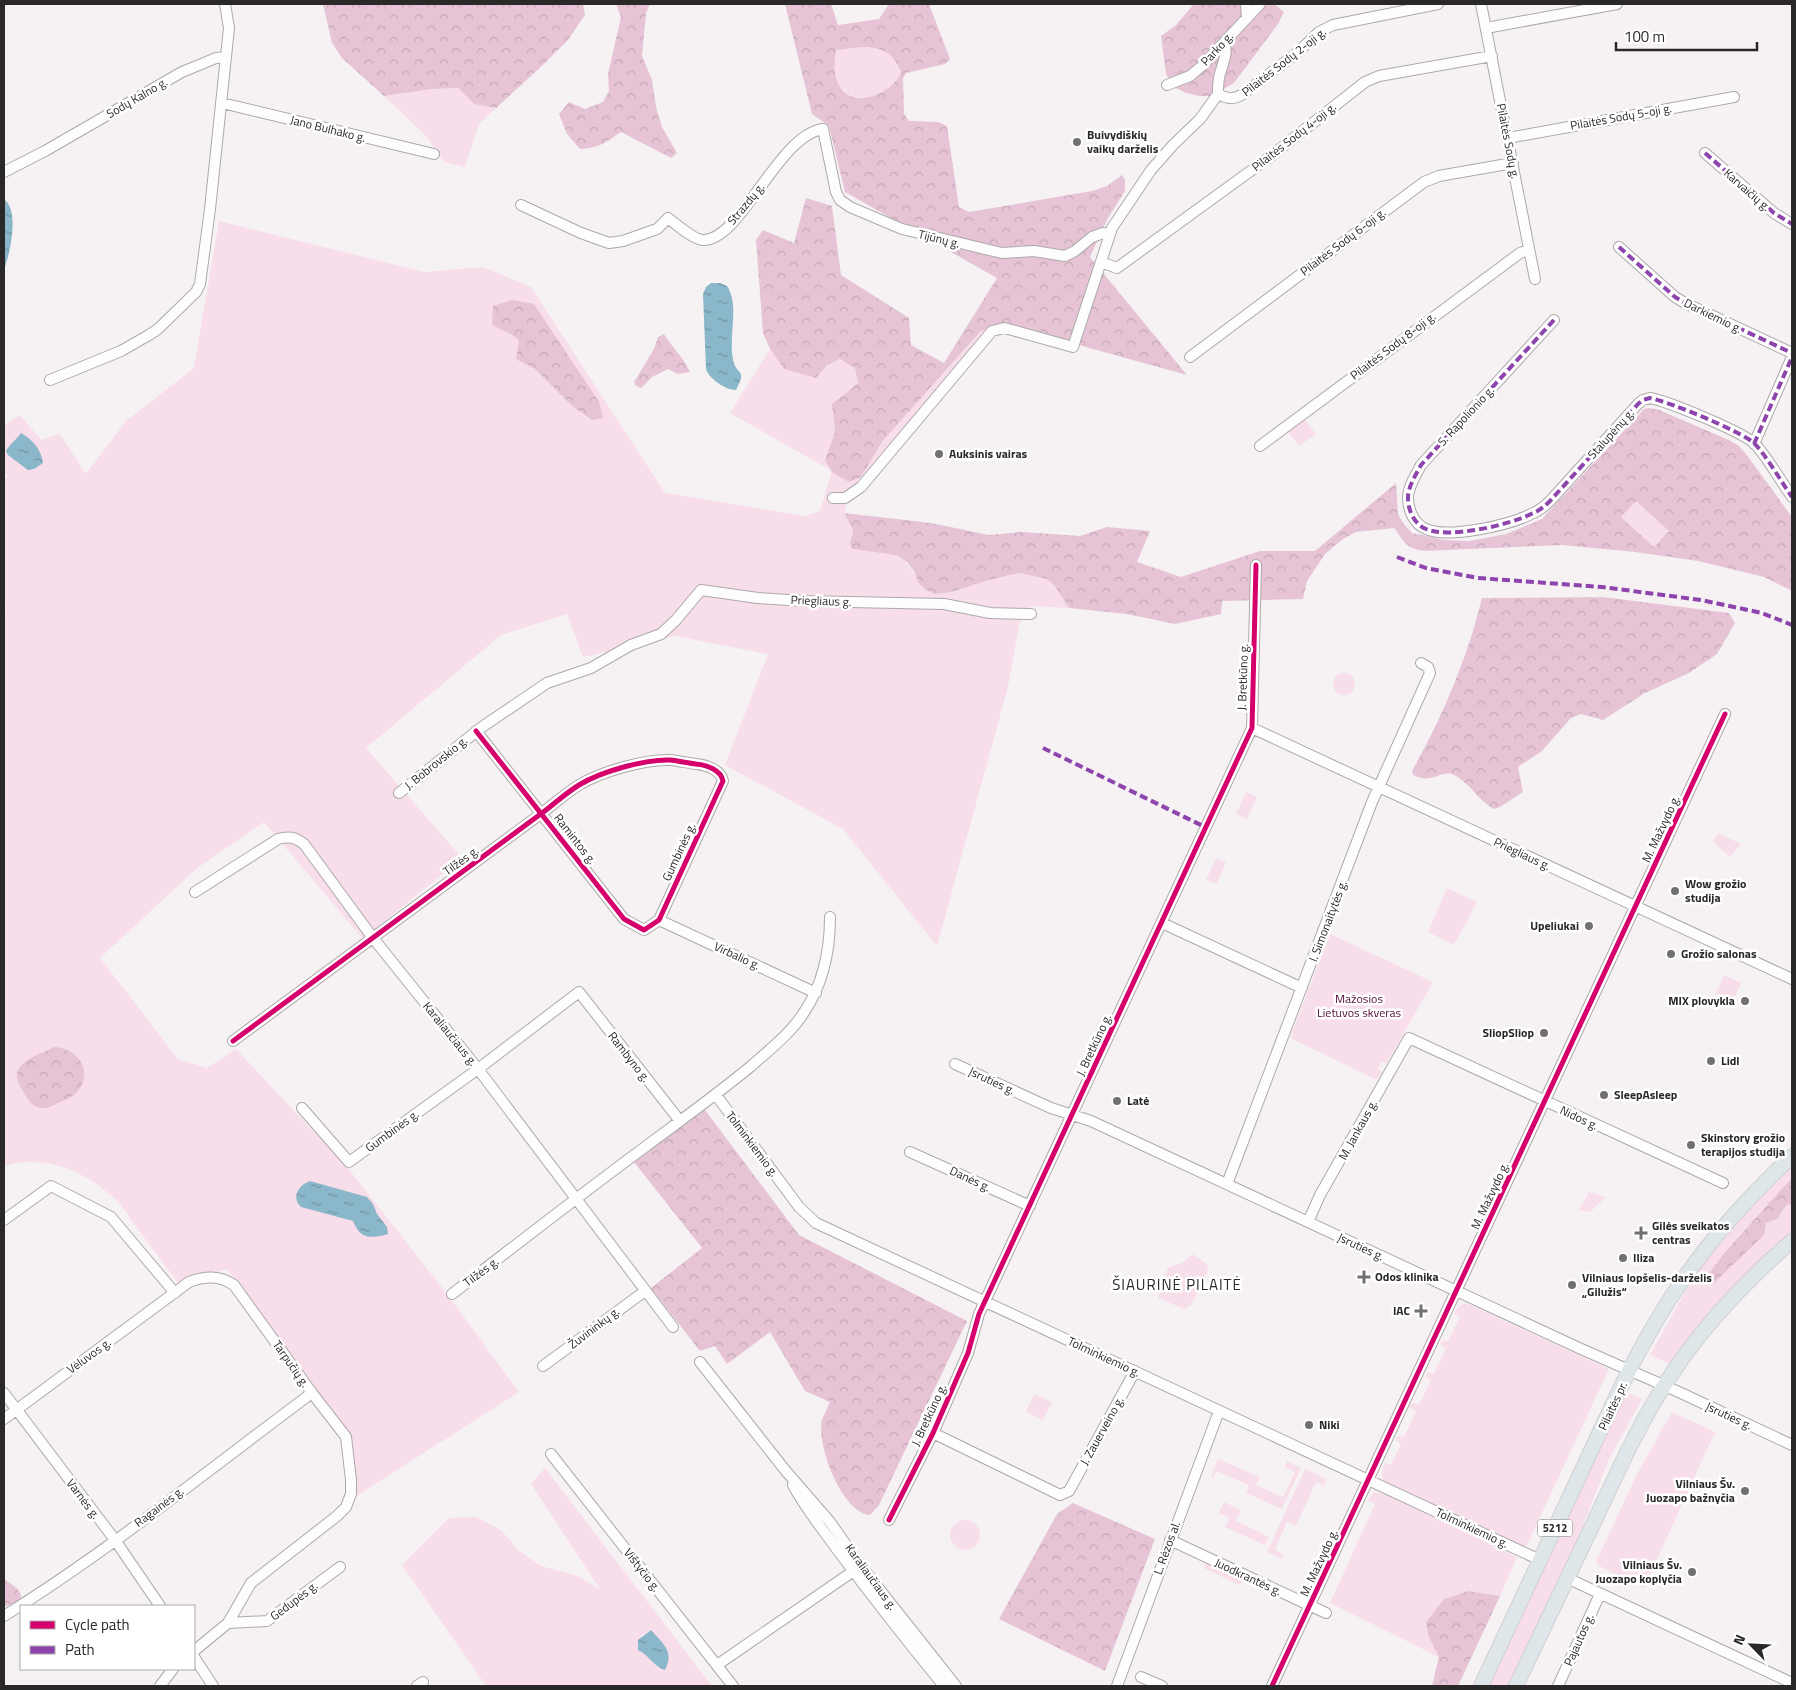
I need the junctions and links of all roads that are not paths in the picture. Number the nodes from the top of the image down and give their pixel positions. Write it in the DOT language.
graph roads {
  1 [pos="225,4"];
  2 [pos="1246,4"];
  3 [pos="1260,4"];
  4 [pos="1438,4"];
  5 [pos="1481,4"];
  6 [pos="1617,4"];
  7 [pos="1247,18"];
  8 [pos="1486,28"];
  9 [pos="1224,43"];
  10 [pos="1492,56"];
  11 [pos="226,57"];
  12 [pos="1168,85"];
  13 [pos="1218,94"];
  14 [pos="1734,97"];
  15 [pos="222,104"];
  16 [pos="823,129"];
  17 [pos="1508,138"];
  18 [pos="1705,153"];
  19 [pos="434,154"];
  20 [pos="1513,163"];
  21 [pos="4,172"];
  22 [pos="521,205"];
  23 [pos="1792,224"];
  24 [pos="1110,234"];
  25 [pos="1619,247"];
  26 [pos="1528,250"];
  27 [pos="1101,262"];
  28 [pos="1535,279"];
  29 [pos="1554,320"];
  30 [pos="1792,353"];
  31 [pos="1792,357"];
  32 [pos="1190,358"];
  33 [pos="50,380"];
  34 [pos="1754,444"];
  35 [pos="1260,446"];
  36 [pos="1792,497"];
  37 [pos="832,498"];
  38 [pos="1417,523"];
  39 [pos="1256,565"];
  40 [pos="1032,614"];
  41 [pos="631,645"];
  42 [pos="1421,663"];
  43 [pos="1725,714"];
  44 [pos="1252,728"];
  45 [pos="476,731"];
  46 [pos="722,776"];
  47 [pos="1379,787"];
  48 [pos="399,793"];
  49 [pos="542,813"];
  50 [pos="195,892"];
  51 [pos="1636,907"];
  52 [pos="830,917"];
  53 [pos="659,920"];
  54 [pos="1162,923"];
  55 [pos="373,938"];
  56 [pos="1792,980"];
  57 [pos="1302,988"];
  58 [pos="579,992"];
  59 [pos="816,993"];
  60 [pos="1409,1038"];
  61 [pos="233,1042"];
  62 [pos="955,1064"];
  63 [pos="478,1069"];
  64 [pos="716,1095"];
  65 [pos="1545,1101"];
  66 [pos="302,1108"];
  67 [pos="1072,1115"];
  68 [pos="680,1121"];
  69 [pos="910,1152"];
  70 [pos="1792,1156"];
  71 [pos="1723,1183"];
  72 [pos="1227,1184"];
  73 [pos="576,1199"];
  74 [pos="1030,1206"];
  75 [pos="4,1220"];
  76 [pos="1308,1222"];
  77 [pos="1792,1240"];
  78 [pos="645,1291"];
  79 [pos="1456,1291"];
  80 [pos="175,1293"];
  81 [pos="452,1294"];
  82 [pos="985,1301"];
  83 [pos="673,1327"];
  84 [pos="700,1362"];
  85 [pos="543,1366"];
  86 [pos="1630,1371"];
  87 [pos="1135,1372"];
  88 [pos="1664,1386"];
  89 [pos="4,1393"];
  90 [pos="312,1393"];
  91 [pos="16,1409"];
  92 [pos="1219,1411"];
  93 [pos="4,1419"];
  94 [pos="933,1433"];
  95 [pos="1792,1445"];
  96 [pos="551,1454"];
  97 [pos="1369,1479"];
  98 [pos="889,1520"];
  99 [pos="115,1540"];
  100 [pos="1170,1540"];
  101 [pos="1540,1560"];
  102 [pos="340,1567"];
  103 [pos="857,1569"];
  104 [pos="1567,1578"];
  105 [pos="1600,1594"];
  106 [pos="22,1605"];
  107 [pos="159,1605"];
  108 [pos="1310,1605"];
  109 [pos="20,1606"];
  110 [pos="1326,1613"];
  111 [pos="4,1616"];
  112 [pos="228,1623"];
  113 [pos="195,1650"];
  114 [pos="195,1659"];
  115 [pos="717,1665"];
  116 [pos="172,1670"];
  117 [pos="1141,1677"];
  118 [pos="1792,1683"];
  119 [pos="160,1686"];
  120 [pos="213,1686"];
  121 [pos="733,1686"];
  122 [pos="944,1686"];
  123 [pos="956,1686"];
  124 [pos="1117,1686"];
  125 [pos="1162,1686"];
  126 [pos="1272,1686"];
  127 [pos="1481,1686"];
  128 [pos="1516,1686"];
  129 [pos="1558,1686"];
  1 -- 11 [label="street"];
  2 -- 7 [label="street"];
  3 -- 7 [label="street, Parko g."];
  4 -- 13 [label="street, Pilaitės Sodų 2-oji g."];
  5 -- 8 [label="street, Pilaitės Sodų g."];
  6 -- 8 [label="street"];
  7 -- 9 [label="street, Parko g."];
  8 -- 10 [label="street, Pilaitės Sodų g."];
  9 -- 12 [label="street, Parko g."];
  9 -- 13 [label="street"];
  10 -- 17 [label="street, Pilaitės Sodų g."];
  10 -- 27 [label="street, Pilaitės Sodų 4-oji g."];
  11 -- 15 [label="street"];
  11 -- 21 [label="street, Sodų Kalno g."];
  13 -- 24 [label="street"];
  14 -- 17 [label="street, Pilaitės Sodų 5-oji g."];
  15 -- 19 [label="street, Jano Bulhako g."];
  15 -- 33 [label="street"];
  16 -- 22 [label="street, Strazdų g."];
  16 -- 24 [label="street, Tijūnų g."];
  17 -- 20 [label="street, Pilaitės Sodų g."];
  18 -- 23 [label="street, Karvaičių g."];
  20 -- 26 [label="street, Pilaitės Sodų g."];
  20 -- 32 [label="street, Pilaitės Sodų 6-oji g."];
  24 -- 27 [label="street"];
  25 -- 30 [label="street, Darkiemio g."];
  26 -- 28 [label="street, Pilaitės Sodų g."];
  26 -- 35 [label="street, Pilaitės Sodų 8-oji g."];
  27 -- 37 [label="street"];
  29 -- 38 [label="street, S. Rapolionio g."];
  31 -- 34 [label="street"];
  34 -- 36 [label="street, Stalupėnų g."];
  34 -- 38 [label="street, Stalupėnų g."];
  39 -- 44 [label="street, J. Bretkūno g."];
  40 -- 41 [label="street, Priegliaus g."];
  41 -- 45 [label="street, J. Bobrovskio g."];
  42 -- 47 [label="street, I. Simonaitytės g."];
  43 -- 51 [label="street, M. Mažvydo g."];
  44 -- 47 [label="street, Priegliaus g."];
  44 -- 54 [label="street, J. Bretkūno g."];
  45 -- 48 [label="street, J. Bobrovskio g."];
  45 -- 49 [label="street, Ramintos g."];
  46 -- 49 [label="street, Tilžės g."];
  46 -- 53 [label="street, Gumbinės g."];
  47 -- 51 [label="street, Priegliaus g."];
  47 -- 57 [label="street, I. Simonaitytės g."];
  49 -- 53 [label="street, Ramintos g."];
  49 -- 55 [label="street, Tilžės g."];
  50 -- 55 [label="street, Karaliaučiaus g."];
  51 -- 56 [label="street, Priegliaus g."];
  51 -- 65 [label="street, M. Mažvydo g."];
  52 -- 59 [label="street, Tilžės g."];
  53 -- 59 [label="street, Virbalio g."];
  54 -- 57 [label="street"];
  54 -- 67 [label="street, J. Bretkūno g."];
  55 -- 61 [label="street, Tilžės g."];
  55 -- 63 [label="street, Karaliaučiaus g."];
  57 -- 72 [label="street, I. Simonaitytės g."];
  58 -- 63 [label="street, Gumbinės g."];
  58 -- 68 [label="street, Rambyno g."];
  59 -- 64 [label="street, Tilžės g."];
  60 -- 65 [label="street, Nidos g."];
  60 -- 76 [label="street, M. Jankaus g."];
  62 -- 67 [label="street, Įsruties g."];
  63 -- 66 [label="street, Gumbinės g."];
  63 -- 73 [label="street, Karaliaučiaus g."];
  64 -- 68 [label="street, Tilžės g."];
  64 -- 82 [label="street, Tolminkiemio g."];
  65 -- 71 [label="street, Nidos g."];
  65 -- 79 [label="street, M. Mažvydo g."];
  67 -- 72 [label="street, Įsruties g."];
  67 -- 74 [label="street, J. Bretkūno g."];
  68 -- 73 [label="street, Tilžės g."];
  69 -- 74 [label="street, Danės g."];
  70 -- 86 [label="main road, Pilaitės pr. / 5212"];
  72 -- 76 [label="street, Įsruties g."];
  73 -- 78 [label="street, Karaliaučiaus g."];
  73 -- 81 [label="street, Tilžės g."];
  74 -- 82 [label="street, J. Bretkūno g."];
  75 -- 80 [label="street"];
  76 -- 79 [label="street, Įsruties g."];
  77 -- 88 [label="main road, 5212"];
  78 -- 83 [label="street, Karaliaučiaus g."];
  78 -- 85 [label="street, Žuvininkų g."];
  79 -- 86 [label="street, Įsruties g."];
  79 -- 97 [label="street, M. Mažvydo g."];
  80 -- 90 [label="street, Tarpučių g."];
  80 -- 91 [label="street, Vėluvos g."];
  82 -- 87 [label="street, Tolminkiemio g."];
  82 -- 94 [label="street, J. Bretkūno g."];
  84 -- 103 [label="street, Karaliaučiaus g."];
  86 -- 88 [label="street, Įsruties g."];
  86 -- 101 [label="main road, Pilaitės pr. / 5212"];
  87 -- 92 [label="street, Tolminkiemio g."];
  87 -- 94 [label="street, J. Zauerveino g."];
  88 -- 95 [label="street, Įsruties g."];
  88 -- 104 [label="main road, 5212"];
  89 -- 91 [label="street, Varnės g."];
  90 -- 99 [label="street, Ragainės g."];
  90 -- 112 [label="street, Tarpučių g."];
  91 -- 93 [label="street, Vėluvos g."];
  91 -- 99 [label="street, Varnės g."];
  92 -- 97 [label="street, Tolminkiemio g."];
  92 -- 100 [label="street, L. Rėzos al."];
  94 -- 98 [label="street, J. Bretkūno g."];
  96 -- 115 [label="street, Vištyčio g."];
  97 -- 101 [label="street, Tolminkiemio g."];
  97 -- 108 [label="street, M. Mažvydo g."];
  99 -- 106 [label="street, Ragainės g."];
  99 -- 107 [label="street, Varnės g."];
  100 -- 108 [label="street, Juodkrantės g."];
  100 -- 124 [label="street, L. Rėzos al."];
  101 -- 127 [label="main road, Pilaitės pr. / 5212"];
  102 -- 112 [label="street, Gedupės g."];
  103 -- 115 [label="street"];
  103 -- 122 [label="street, Karaliaučiaus g."];
  103 -- 123 [label="street, Karaliaučiaus g."];
  104 -- 105 [label="street"];
  104 -- 128 [label="main road, 5212"];
  105 -- 118 [label="street"];
  105 -- 129 [label="street, Pajautos g."];
  108 -- 110 [label="street, Juodkrantės g."];
  108 -- 126 [label="street, M. Mažvydo g."];
  109 -- 111 [label="street, Ragainės g."];
  112 -- 113 [label="street"];
  114 -- 120 [label="street"];
  115 -- 121 [label="street, Vištyčio g."];
  116 -- 119 [label="street"];
  117 -- 125 [label="street"];
}
